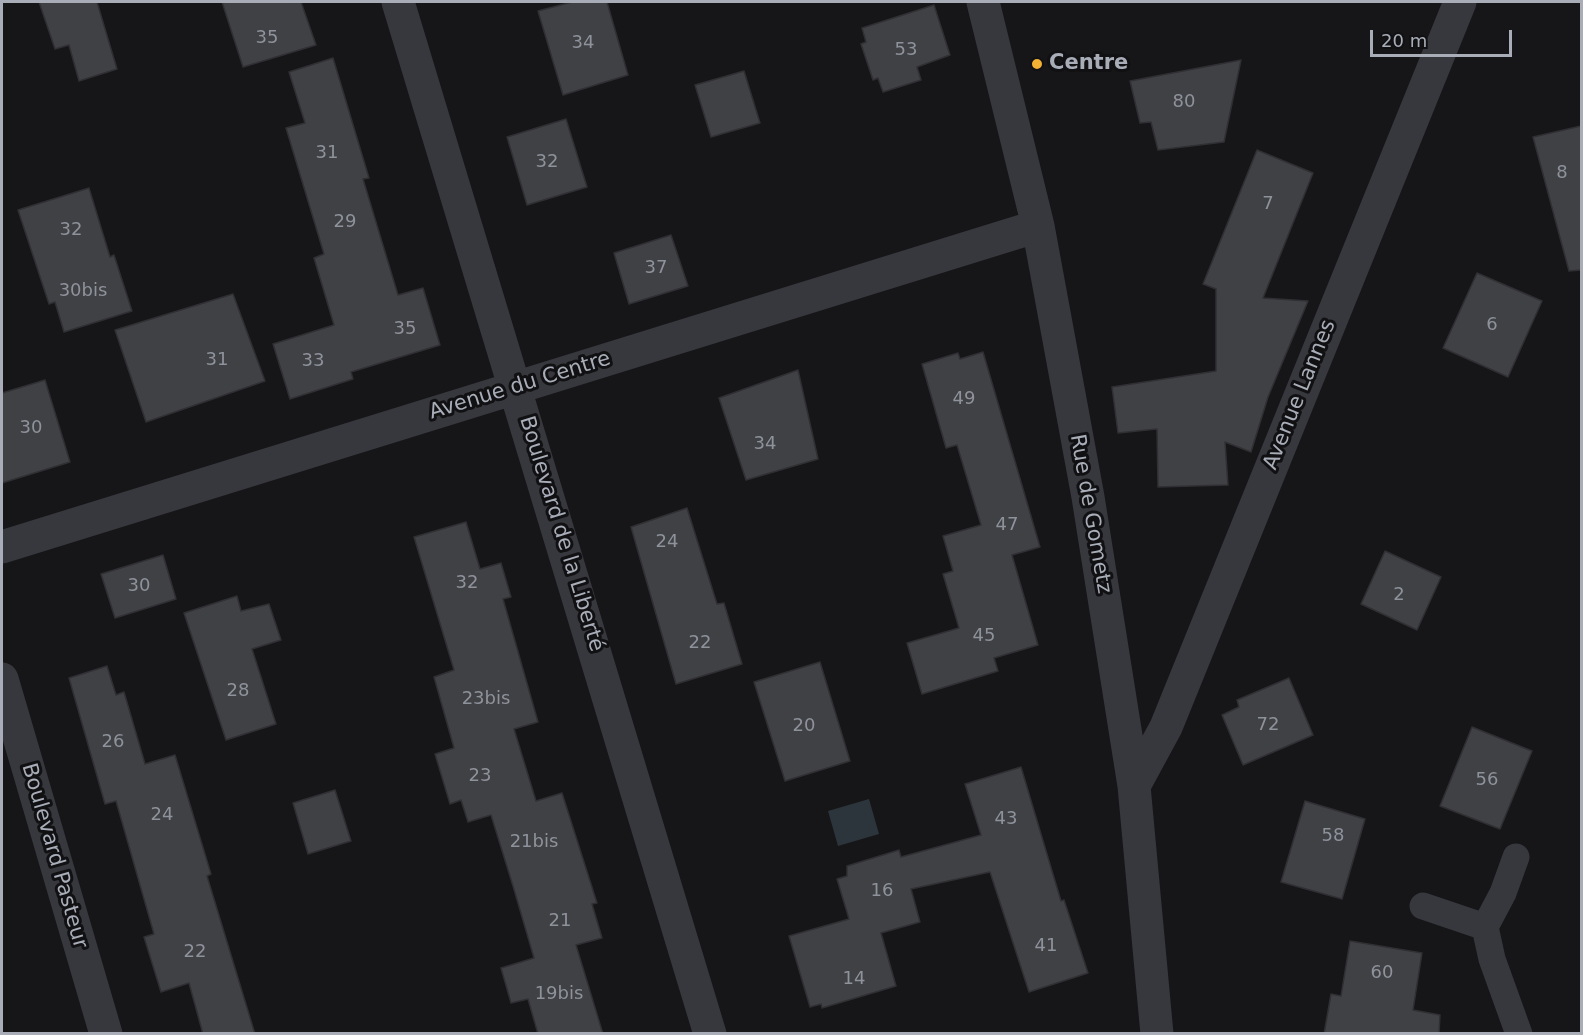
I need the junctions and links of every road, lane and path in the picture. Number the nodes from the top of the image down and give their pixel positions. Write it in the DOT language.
graph roads {
  1 [pos="398,2"];
  2 [pos="983,2"];
  3 [pos="1460,2"];
  4 [pos="1038,226"];
  5 [pos="517,388"];
  6 [pos="2,547"];
  7 [pos="2,679"];
  8 [pos="1134,786"];
  9 [pos="1516,856"];
  10 [pos="1423,906"];
  11 [pos="1485,927"];
  12 [pos="106,1034"];
  13 [pos="711,1034"];
  14 [pos="1157,1034"];
  15 [pos="1519,1034"];
  1 -- 5 [label="street, Boulevard de la Liberté"];
  2 -- 4 [label="street, Rue de Gometz"];
  3 -- 8 [label="street, Avenue Lannes"];
  4 -- 5 [label="street, Avenue du Centre"];
  4 -- 8 [label="street, Rue de Gometz"];
  5 -- 6 [label="street, Avenue du Centre"];
  5 -- 13 [label="street, Boulevard de la Liberté"];
  7 -- 12 [label="street, Boulevard Pasteur"];
  8 -- 14 [label="street, Rue de Gometz"];
  9 -- 11 [label="lane"];
  10 -- 11 [label="lane"];
  11 -- 15 [label="lane"];
}
